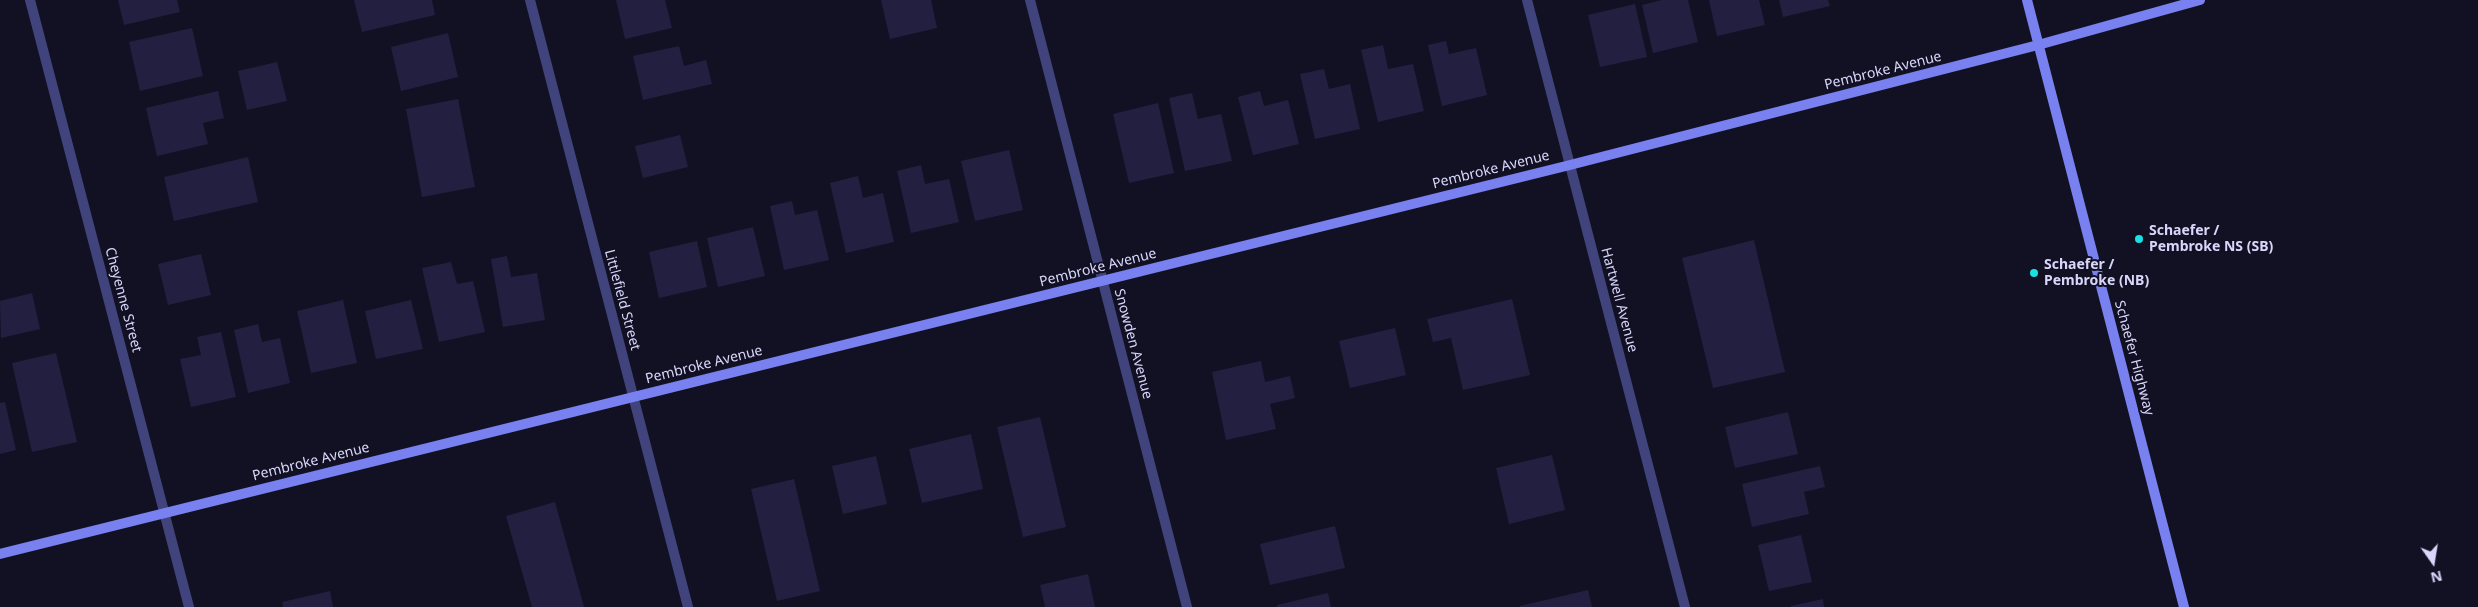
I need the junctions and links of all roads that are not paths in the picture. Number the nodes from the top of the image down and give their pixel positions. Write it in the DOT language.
graph roads {
  1 [pos="30,0"];
  2 [pos="530,0"];
  3 [pos="1030,0"];
  4 [pos="1527,0"];
  5 [pos="2027,0"];
  6 [pos="2200,0"];
  7 [pos="2038,46"];
  8 [pos="1570,165"];
  9 [pos="1102,281"];
  10 [pos="633,396"];
  11 [pos="164,513"];
  12 [pos="0,554"];
  13 [pos="188,607"];
  14 [pos="688,607"];
  15 [pos="1187,607"];
  16 [pos="1685,607"];
  17 [pos="2184,607"];
  1 -- 11 [label="street, Cheyenne Street"];
  2 -- 10 [label="street, Littlefield Street"];
  3 -- 9 [label="street, Snowden Avenue"];
  4 -- 8 [label="street, Hartwell Avenue"];
  5 -- 7 [label="street, Schaefer Highway"];
  6 -- 7 [label="street, Pembroke Avenue"];
  7 -- 8 [label="street, Pembroke Avenue"];
  7 -- 17 [label="street, Schaefer Highway"];
  8 -- 9 [label="street, Pembroke Avenue"];
  8 -- 16 [label="street, Hartwell Avenue"];
  9 -- 10 [label="street, Pembroke Avenue"];
  9 -- 15 [label="street, Snowden Avenue"];
  10 -- 11 [label="street, Pembroke Avenue"];
  10 -- 14 [label="street, Littlefield Street"];
  11 -- 12 [label="street, Pembroke Avenue"];
  11 -- 13 [label="street, Cheyenne Street"];
}
